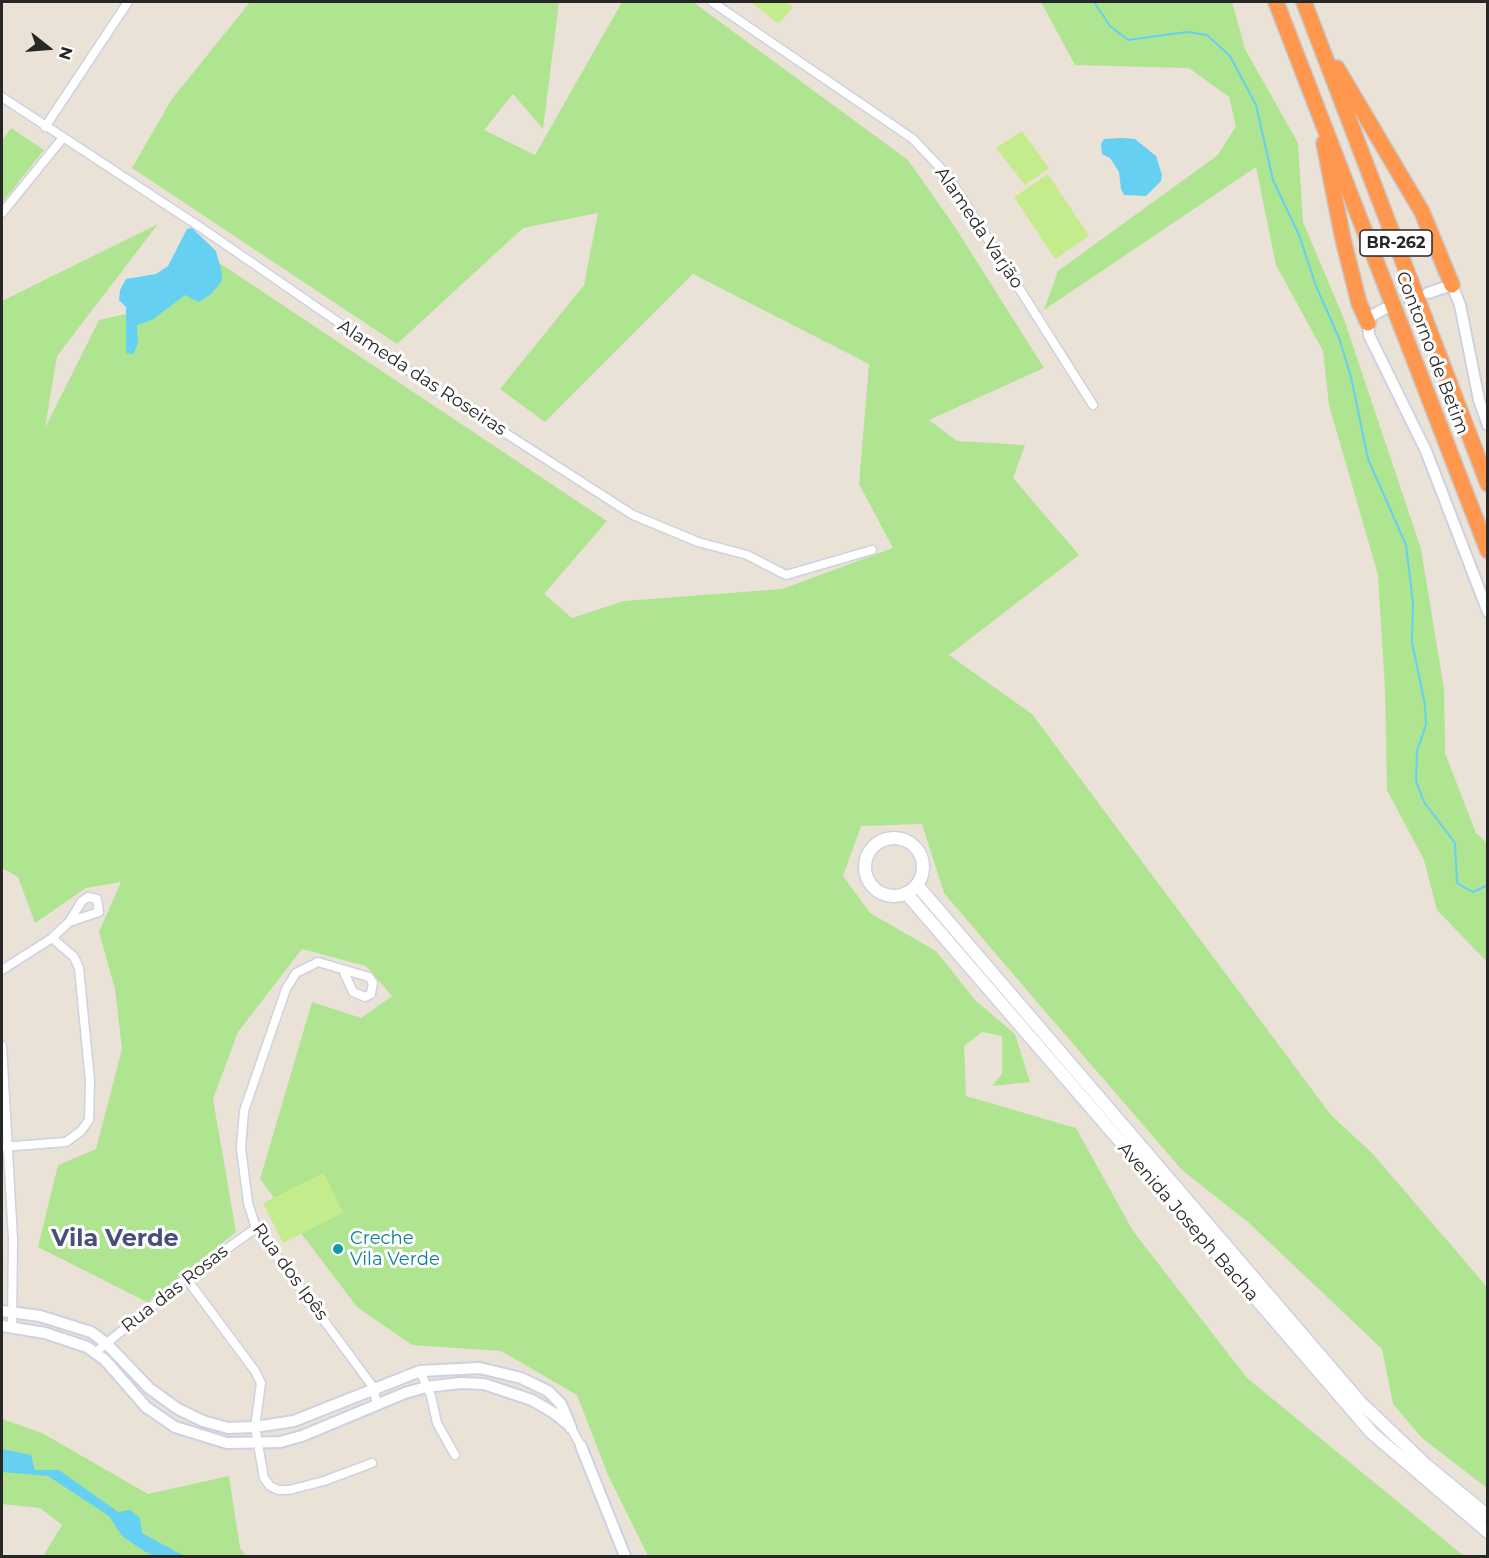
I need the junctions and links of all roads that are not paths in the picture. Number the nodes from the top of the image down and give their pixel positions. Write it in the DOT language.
graph roads {
  1 [pos="128,2"];
  2 [pos="1276,2"];
  3 [pos="1304,2"];
  4 [pos="716,3"];
  5 [pos="1316,33"];
  6 [pos="2,97"];
  7 [pos="1316,105"];
  8 [pos="45,127"];
  9 [pos="62,139"];
  10 [pos="2,213"];
  11 [pos="1452,285"];
  12 [pos="1428,293"];
  13 [pos="1386,308"];
  14 [pos="1368,323"];
  15 [pos="1093,405"];
  16 [pos="1488,425"];
  17 [pos="1488,484"];
  18 [pos="872,550"];
  19 [pos="1488,551"];
  20 [pos="1488,612"];
  21 [pos="917,885"];
  22 [pos="906,893"];
  23 [pos="69,922"];
  24 [pos="52,938"];
  25 [pos="2,970"];
  26 [pos="344,972"];
  27 [pos="2,1046"];
  28 [pos="4,1147"];
  29 [pos="256,1228"];
  30 [pos="186,1278"];
  31 [pos="7,1312"];
  32 [pos="7,1327"];
  33 [pos="106,1343"];
  34 [pos="96,1352"];
  35 [pos="420,1371"];
  36 [pos="373,1387"];
  37 [pos="426,1387"];
  38 [pos="377,1404"];
  39 [pos="255,1427"];
  40 [pos="572,1428"];
  41 [pos="258,1444"];
  42 [pos="581,1446"];
  43 [pos="455,1455"];
  44 [pos="372,1462"];
  45 [pos="1488,1516"];
  46 [pos="1488,1532"];
  47 [pos="625,1557"];
  1 -- 8 [label="street"];
  2 -- 7 [label="highway, Contorno de Betim / BR-262"];
  3 -- 5 [label="highway, Contorno de Betim / BR-262"];
  4 -- 15 [label="street, Alameda Varjão"];
  5 -- 11 [label="highway"];
  5 -- 17 [label="highway, Contorno de Betim / BR-262"];
  6 -- 8 [label="street, Alameda das Roseiras"];
  7 -- 14 [label="highway"];
  7 -- 19 [label="highway, Contorno de Betim / BR-262"];
  8 -- 9 [label="street, Alameda das Roseiras"];
  9 -- 10 [label="street"];
  9 -- 18 [label="street, Alameda das Roseiras"];
  11 -- 12 [label="street"];
  11 -- 16 [label="street"];
  13 -- 14 [label="street, Contorno de Betim"];
  14 -- 20 [label="street"];
  21 -- 22 [label="main road"];
  21 -- 22 [label="main road"];
  21 -- 45 [label="main road, Avenida Joseph Bacha"];
  22 -- 46 [label="main road, Avenida Joseph Bacha"];
  23 -- 24 [label="street"];
  24 -- 25 [label="street"];
  24 -- 28 [label="street"];
  26 -- 29 [label="street, Rua dos Ipês"];
  27 -- 28 [label="street"];
  28 -- 31 [label="street"];
  29 -- 30 [label="street, Rua das Rosas"];
  29 -- 36 [label="street, Rua dos Ipês"];
  30 -- 33 [label="street, Rua das Rosas"];
  30 -- 39 [label="street"];
  31 -- 32 [label="street"];
  31 -- 33 [label="street"];
  32 -- 34 [label="street"];
  33 -- 34 [label="street, Rua das Rosas"];
  33 -- 39 [label="street"];
  34 -- 41 [label="street"];
  35 -- 36 [label="street"];
  35 -- 37 [label="street"];
  35 -- 40 [label="street"];
  36 -- 38 [label="street, Rua dos Ipês"];
  36 -- 39 [label="street"];
  37 -- 38 [label="street"];
  37 -- 40 [label="street"];
  37 -- 43 [label="street"];
  38 -- 41 [label="street"];
  39 -- 41 [label="street"];
  40 -- 42 [label="street"];
  41 -- 44 [label="street"];
  42 -- 47 [label="street"];
}
